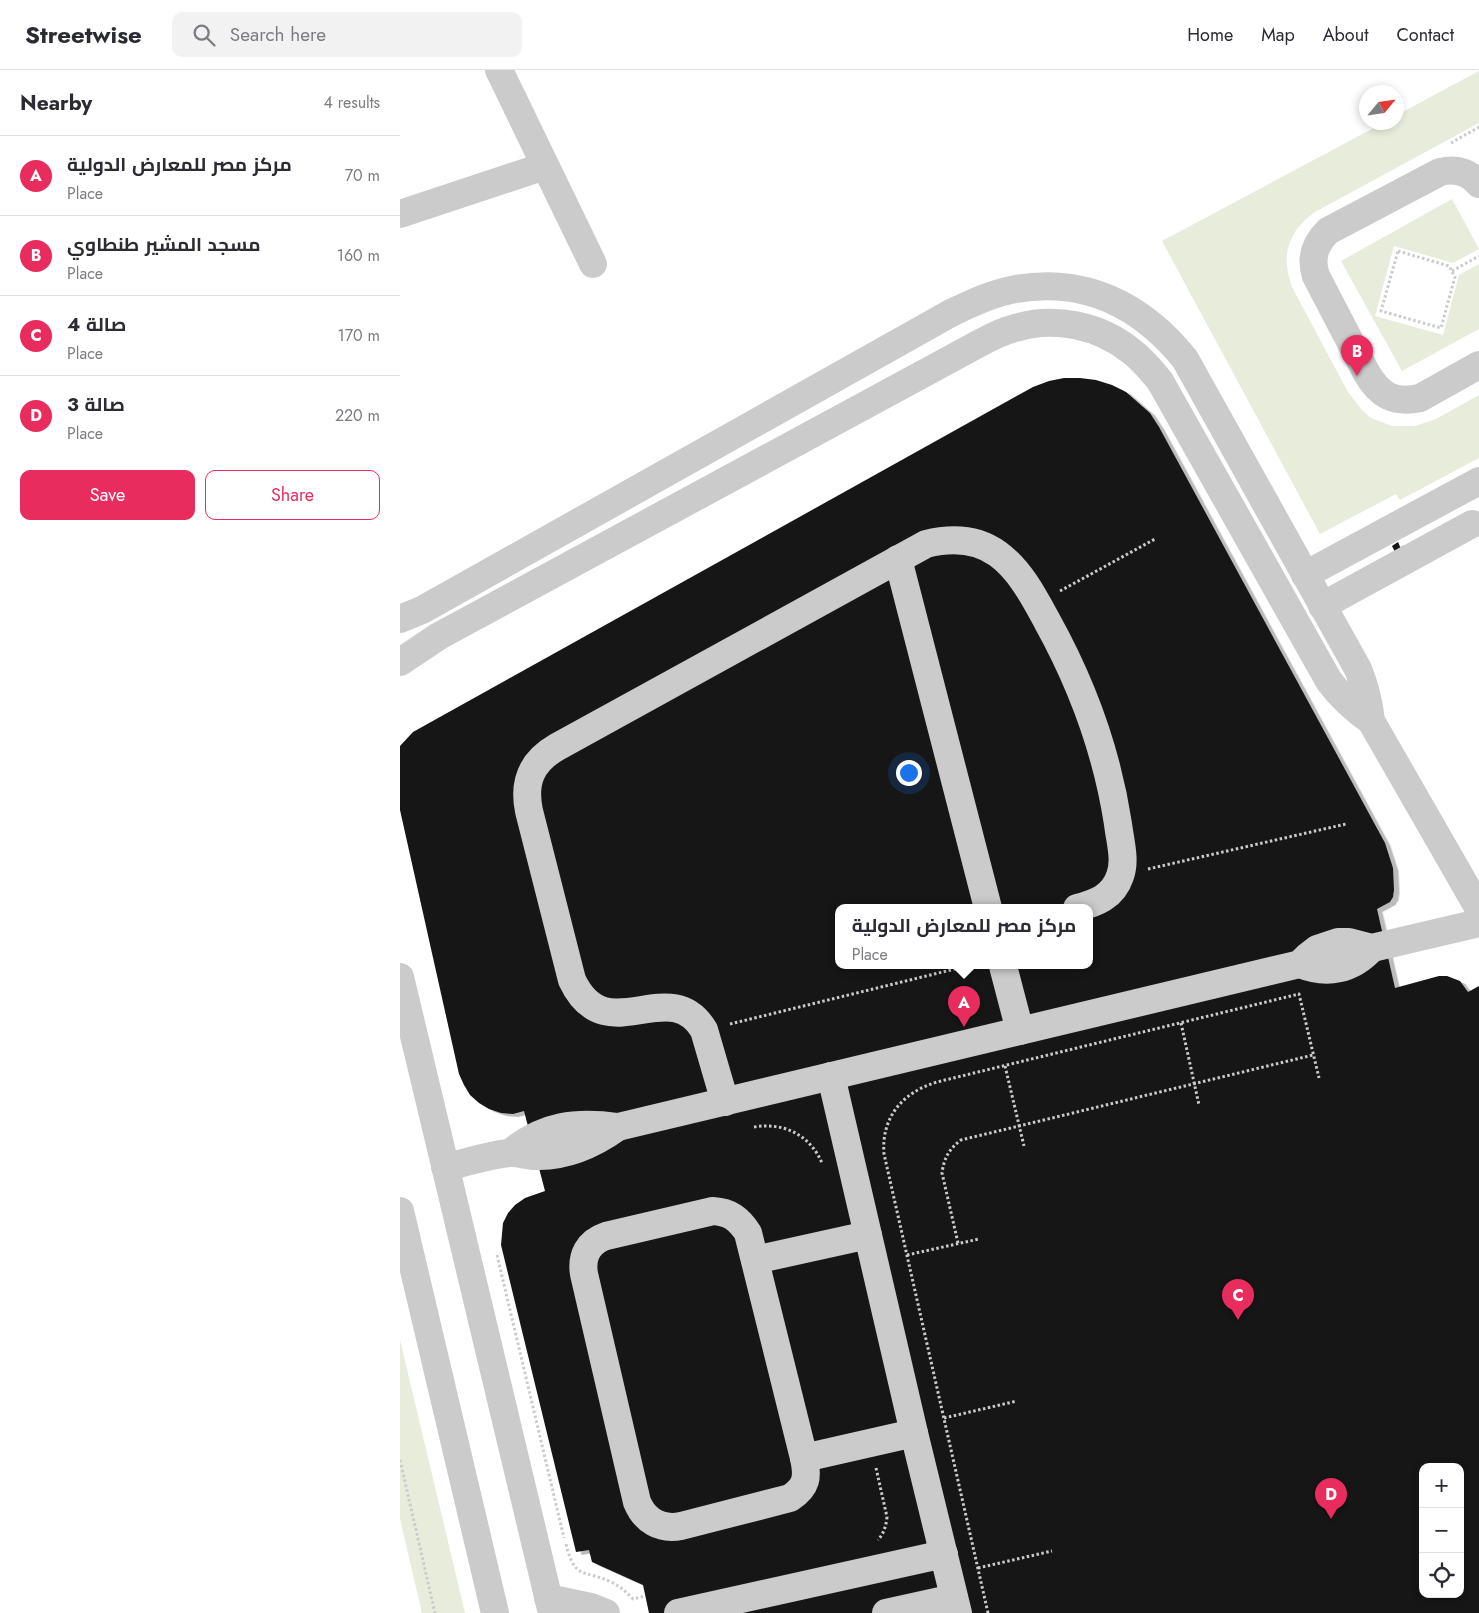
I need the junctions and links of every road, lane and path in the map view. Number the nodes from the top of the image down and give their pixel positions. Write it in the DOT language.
graph roads {
  1 [pos="498,70"];
  2 [pos="1479,127"];
  3 [pos="1448,144"];
  4 [pos="545,166"];
  5 [pos="1479,184"];
  6 [pos="400,214"];
  7 [pos="1479,256"];
  8 [pos="593,264"];
  9 [pos="1452,271"];
  10 [pos="1479,365"];
  11 [pos="1468,487"];
  12 [pos="1476,530"];
  13 [pos="1155,539"];
  14 [pos="898,559"];
  15 [pos="1305,575"];
  16 [pos="1037,603"];
  17 [pos="1322,606"];
  18 [pos="400,619"];
  19 [pos="400,662"];
  20 [pos="1371,720"];
  21 [pos="1346,824"];
  22 [pos="1121,875"];
  23 [pos="987,904"];
  24 [pos="1093,904"];
  25 [pos="1479,909"];
  26 [pos="1479,923"];
  27 [pos="956,969"];
  28 [pos="1004,969"];
  29 [pos="400,978"];
  30 [pos="1181,1023"];
  31 [pos="1020,1031"];
  32 [pos="731,1033"];
  33 [pos="1313,1055"];
  34 [pos="1005,1066"];
  35 [pos="831,1076"];
  36 [pos="1319,1078"];
  37 [pos="1194,1084"];
  38 [pos="725,1102"];
  39 [pos="1199,1106"];
  40 [pos="566,1126"];
  41 [pos="1019,1126"];
  42 [pos="618,1127"];
  43 [pos="754,1127"];
  44 [pos="1024,1146"];
  45 [pos="511,1152"];
  46 [pos="573,1152"];
  47 [pos="823,1166"];
  48 [pos="445,1168"];
  49 [pos="400,1211"];
  50 [pos="868,1235"];
  51 [pos="979,1239"];
  52 [pos="958,1243"];
  53 [pos="497,1255"];
  54 [pos="907,1255"];
  55 [pos="755,1260"];
  56 [pos="1017,1401"];
  57 [pos="944,1418"];
  58 [pos="914,1433"];
  59 [pos="870,1443"];
  60 [pos="804,1458"];
  61 [pos="400,1460"];
  62 [pos="874,1543"];
  63 [pos="1052,1551"];
  64 [pos="944,1554"];
  65 [pos="978,1568"];
  66 [pos="645,1596"];
  67 [pos="767,1603"];
  68 [pos="550,1606"];
  69 [pos="956,1606"];
  70 [pos="678,1612"];
  71 [pos="435,1613"];
  72 [pos="495,1613"];
  73 [pos="606,1613"];
  74 [pos="886,1613"];
  75 [pos="988,1613"];
  1 -- 4 [label="street"];
  2 -- 3 [label="path"];
  4 -- 6 [label="street"];
  4 -- 8 [label="street"];
  5 -- 10 [label="street"];
  7 -- 9 [label="path"];
  9 -- 9 [label="path"];
  11 -- 12 [label="street"];
  11 -- 15 [label="street"];
  12 -- 17 [label="street"];
  13 -- 16 [label="path"];
  14 -- 16 [label="street"];
  14 -- 23 [label="street"];
  14 -- 38 [label="street"];
  15 -- 17 [label="street"];
  15 -- 18 [label="street"];
  16 -- 22 [label="street"];
  17 -- 20 [label="street"];
  19 -- 20 [label="street"];
  20 -- 25 [label="street"];
  21 -- 22 [label="path"];
  22 -- 24 [label="street"];
  26 -- 31 [label="street"];
  27 -- 32 [label="path"];
  28 -- 31 [label="street"];
  29 -- 48 [label="street"];
  30 -- 33 [label="path"];
  30 -- 34 [label="path"];
  30 -- 37 [label="path"];
  31 -- 35 [label="street"];
  33 -- 36 [label="path"];
  33 -- 37 [label="path"];
  34 -- 41 [label="path"];
  34 -- 54 [label="path"];
  35 -- 38 [label="street"];
  35 -- 50 [label="street"];
  37 -- 39 [label="path"];
  37 -- 41 [label="path"];
  38 -- 42 [label="street"];
  40 -- 42 [label="street"];
  40 -- 45 [label="street"];
  40 -- 46 [label="street"];
  41 -- 44 [label="path"];
  41 -- 52 [label="path"];
  42 -- 46 [label="street"];
  43 -- 47 [label="path"];
  45 -- 46 [label="street"];
  45 -- 48 [label="street"];
  48 -- 68 [label="street"];
  49 -- 72 [label="street"];
  50 -- 55 [label="street"];
  50 -- 58 [label="street"];
  51 -- 52 [label="path"];
  52 -- 54 [label="path"];
  53 -- 66 [label="path"];
  54 -- 57 [label="path"];
  55 -- 60 [label="street"];
  55 -- 60 [label="street"];
  56 -- 57 [label="path"];
  57 -- 65 [label="path"];
  58 -- 59 [label="street"];
  58 -- 64 [label="street"];
  59 -- 60 [label="street"];
  59 -- 62 [label="path"];
  61 -- 71 [label="path"];
  63 -- 65 [label="path"];
  64 -- 67 [label="street"];
  64 -- 69 [label="street"];
  65 -- 75 [label="path"];
  67 -- 70 [label="street"];
  68 -- 73 [label="street"];
  69 -- 74 [label="street"];
}
